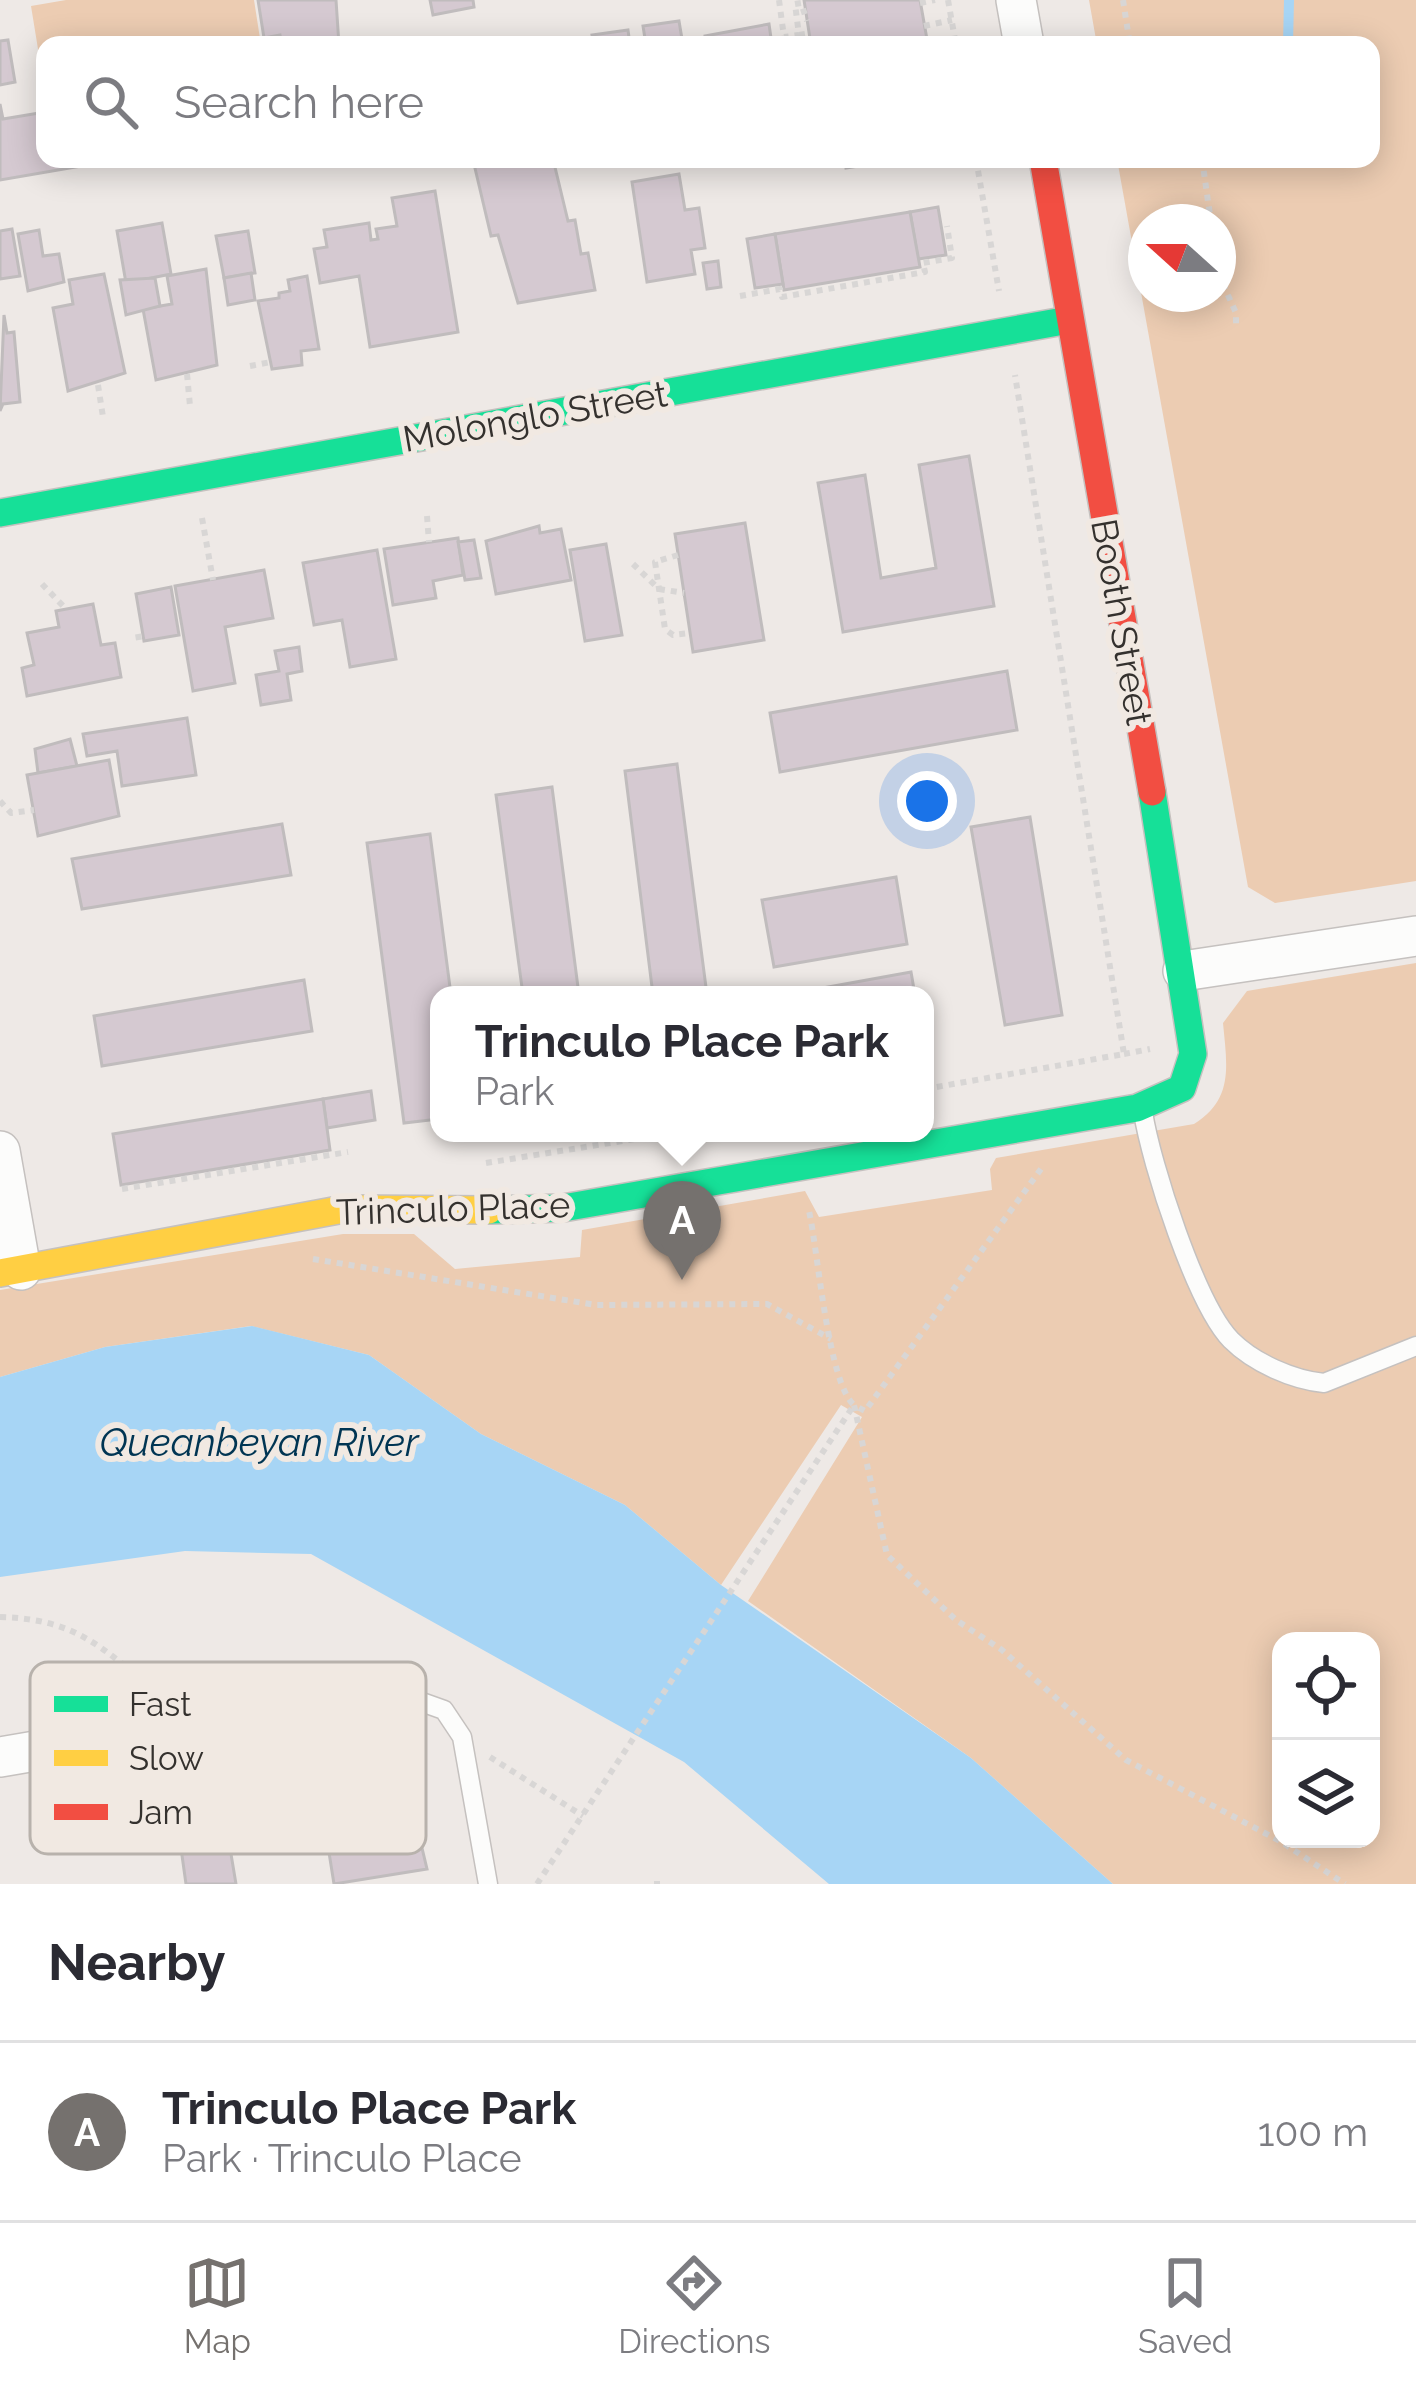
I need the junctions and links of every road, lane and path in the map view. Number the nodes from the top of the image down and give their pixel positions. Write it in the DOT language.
graph roads {
  1 [pos="779,0"];
  2 [pos="935,0"];
  3 [pos="948,0"];
  4 [pos="1016,0"];
  5 [pos="1123,0"];
  6 [pos="920,3"];
  7 [pos="952,20"];
  8 [pos="807,21"];
  9 [pos="924,26"];
  10 [pos="799,35"];
  11 [pos="784,36"];
  12 [pos="792,36"];
  13 [pos="806,36"];
  14 [pos="955,36"];
  15 [pos="1022,36"];
  16 [pos="1129,36"];
  17 [pos="978,168"];
  18 [pos="1045,168"];
  19 [pos="1203,168"];
  20 [pos="1208,204"];
  21 [pos="946,226"];
  22 [pos="740,296"];
  23 [pos="1235,312"];
  24 [pos="1070,320"];
  25 [pos="1236,329"];
  26 [pos="1007,332"];
  27 [pos="271,362"];
  28 [pos="250,366"];
  29 [pos="187,374"];
  30 [pos="98,385"];
  31 [pos="190,406"];
  32 [pos="103,417"];
  33 [pos="0,513"];
  34 [pos="428,516"];
  35 [pos="429,542"];
  36 [pos="678,555"];
  37 [pos="633,564"];
  38 [pos="210,568"];
  39 [pos="213,580"];
  40 [pos="42,584"];
  41 [pos="659,589"];
  42 [pos="684,593"];
  43 [pos="66,609"];
  44 [pos="690,633"];
  45 [pos="0,801"];
  46 [pos="34,810"];
  47 [pos="1416,936"];
  48 [pos="1183,971"];
  49 [pos="1185,1084"];
  50 [pos="934,1087"];
  51 [pos="1142,1107"];
  52 [pos="0,1151"];
  53 [pos="348,1152"];
  54 [pos="1049,1158"];
  55 [pos="794,1169"];
  56 [pos="122,1190"];
  57 [pos="294,1256"];
  58 [pos="10,1271"];
  59 [pos="830,1339"];
  60 [pos="1416,1346"];
  61 [pos="854,1405"];
  62 [pos="426,1702"];
  63 [pos="30,1752"];
  64 [pos="486,1754"];
  65 [pos="0,1757"];
  66 [pos="583,1816"];
  67 [pos="488,1884"];
  68 [pos="537,1884"];
  69 [pos="1345,1884"];
  1 -- 11 [label="path"];
  2 -- 6 [label="path"];
  3 -- 7 [label="path"];
  4 -- 15 [label="street"];
  5 -- 16 [label="path"];
  7 -- 9 [label="path"];
  7 -- 14 [label="path"];
  8 -- 10 [label="path"];
  10 -- 12 [label="path"];
  10 -- 13 [label="path"];
  17 -- 26 [label="path"];
  18 -- 24 [label="street, Booth Street"];
  19 -- 20 [label="path"];
  21 -- 22 [label="path"];
  23 -- 25 [label="path"];
  24 -- 26 [label="street, Molonglo Street"];
  24 -- 48 [label="street, Booth Street"];
  26 -- 33 [label="street, Molonglo Street"];
  26 -- 50 [label="path"];
  27 -- 28 [label="path"];
  29 -- 31 [label="path"];
  30 -- 32 [label="path"];
  34 -- 35 [label="path"];
  36 -- 41 [label="path"];
  37 -- 41 [label="path"];
  38 -- 39 [label="path"];
  40 -- 43 [label="path"];
  41 -- 42 [label="path"];
  41 -- 44 [label="path"];
  45 -- 46 [label="path"];
  47 -- 48 [label="street"];
  48 -- 49 [label="street, Booth Street"];
  49 -- 51 [label="street, Trinculo Place"];
  51 -- 55 [label="street, Trinculo Place"];
  51 -- 60 [label="lane"];
  52 -- 58 [label="street"];
  53 -- 56 [label="path"];
  54 -- 61 [label="path"];
  55 -- 58 [label="street, Trinculo Place"];
  55 -- 59 [label="path"];
  57 -- 59 [label="path"];
  59 -- 61 [label="path"];
  61 -- 66 [label="path"];
  61 -- 69 [label="path"];
  62 -- 67 [label="lane"];
  63 -- 65 [label="street"];
  64 -- 66 [label="path"];
  66 -- 68 [label="path"];
}
